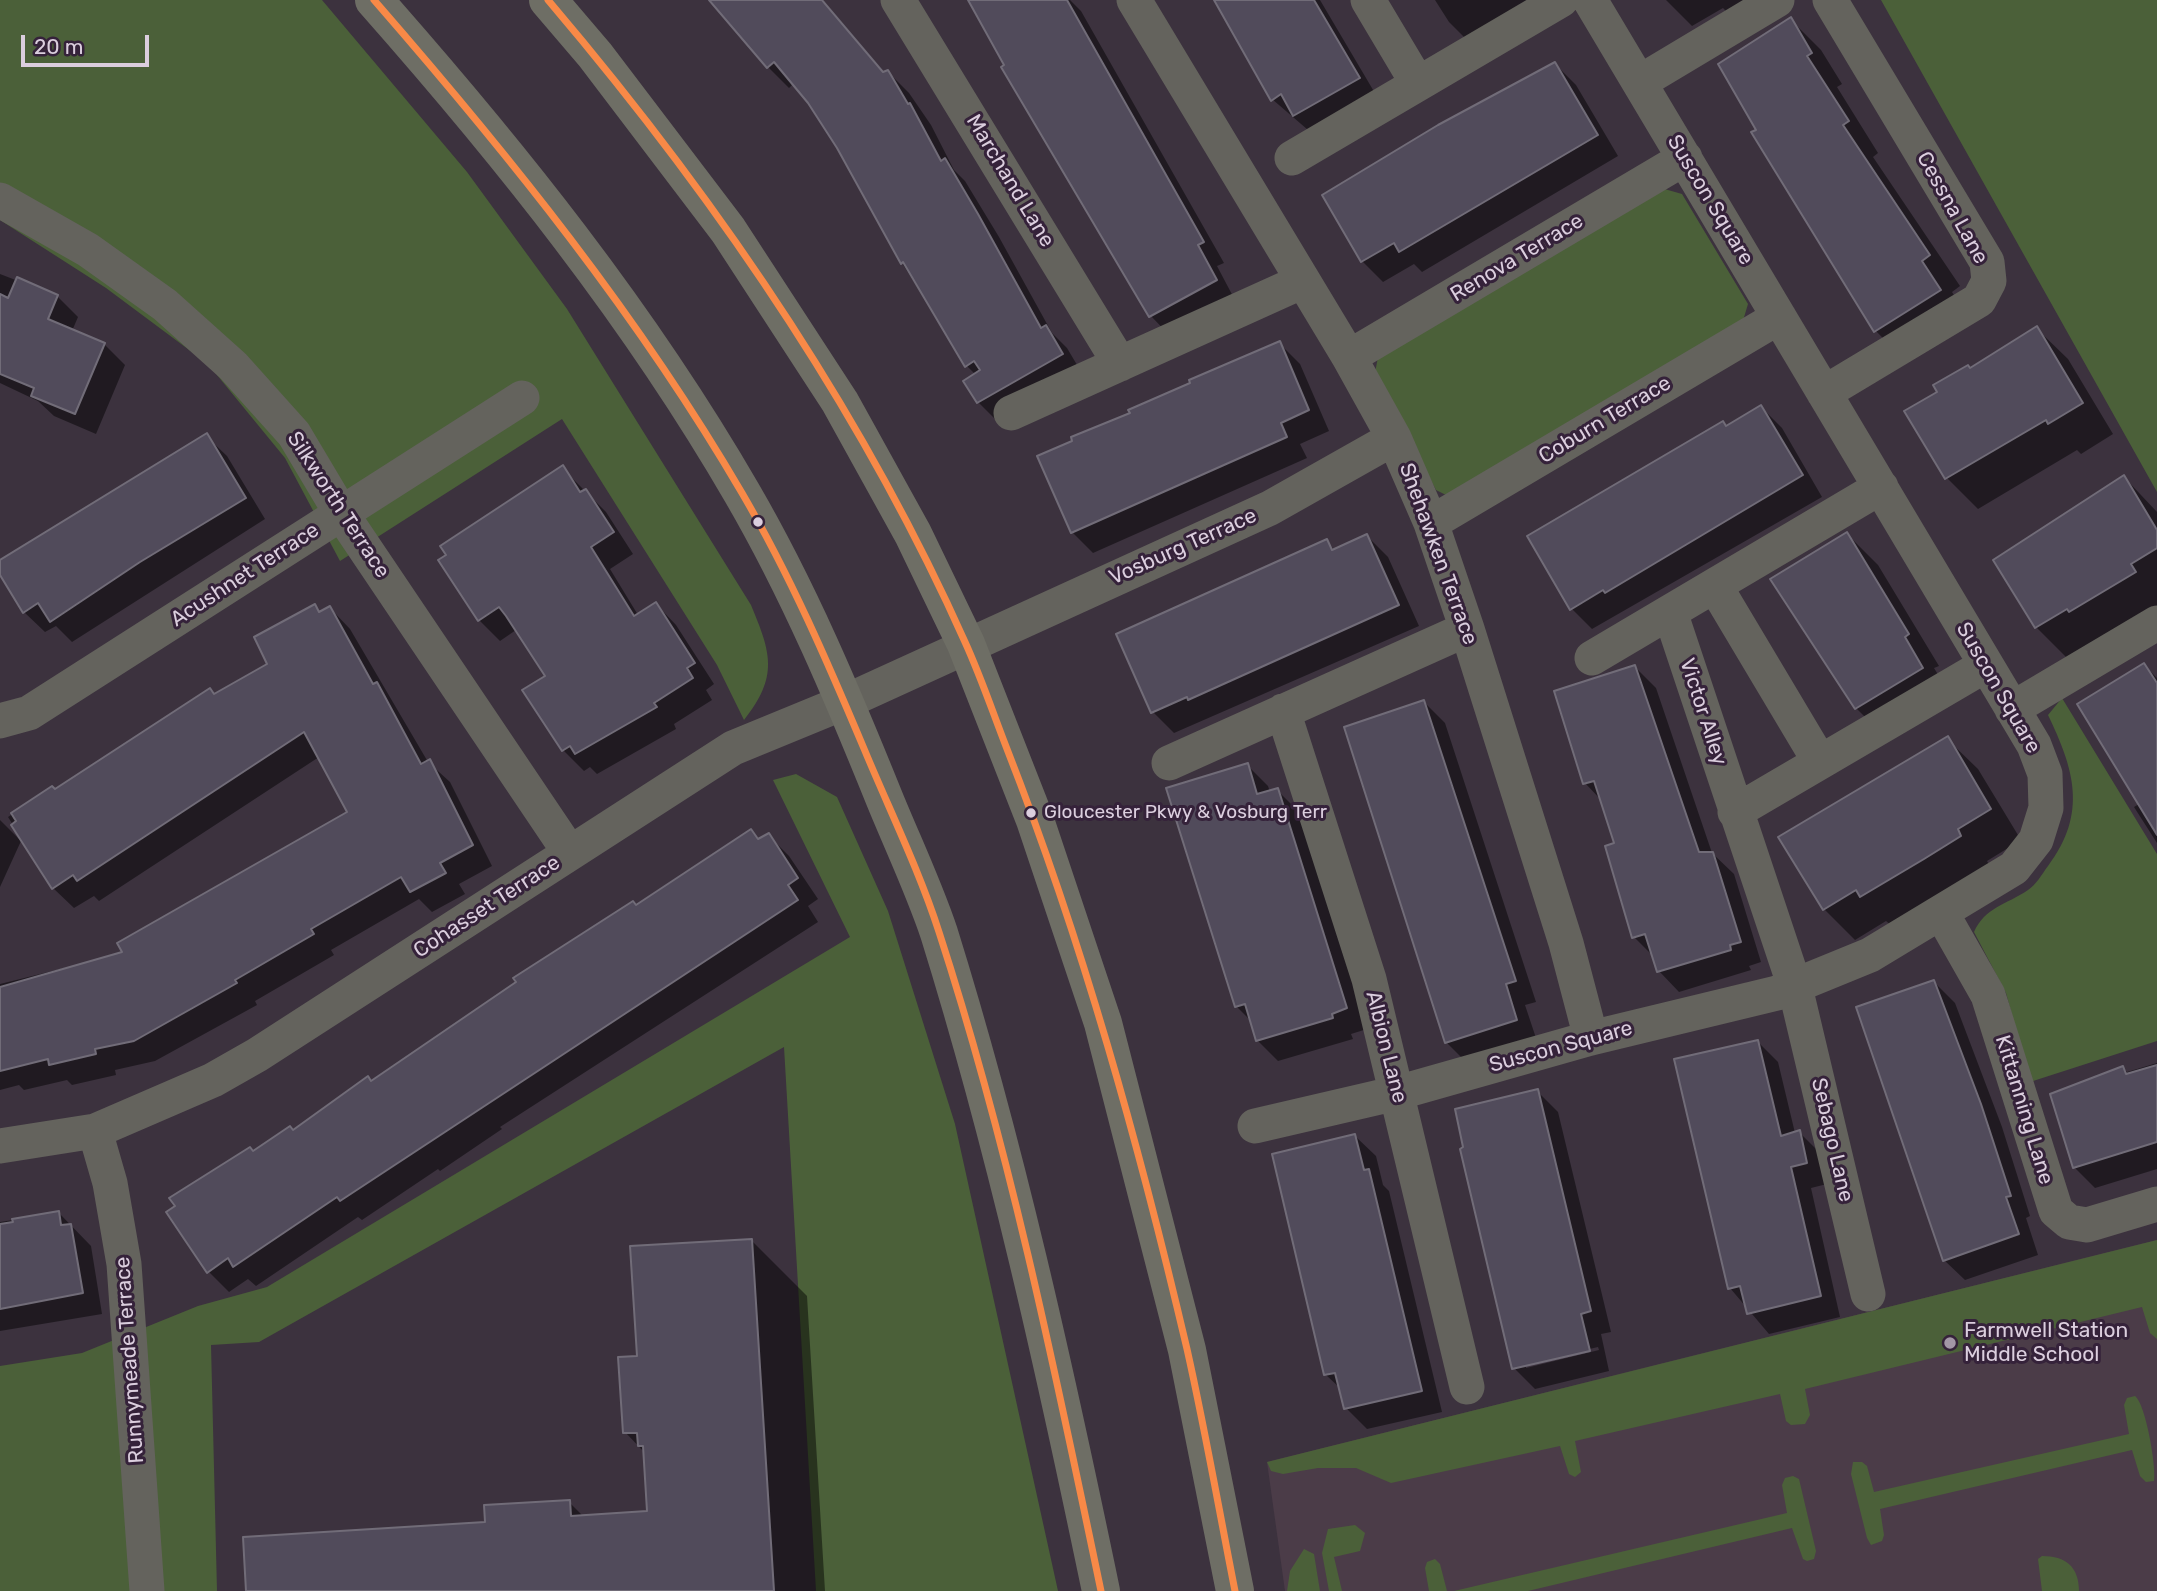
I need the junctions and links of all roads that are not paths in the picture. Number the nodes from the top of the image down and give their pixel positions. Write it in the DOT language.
graph roads {
  1 [pos="374,0"];
  2 [pos="548,0"];
  3 [pos="898,0"];
  4 [pos="1134,0"];
  5 [pos="1367,0"];
  6 [pos="1560,0"];
  7 [pos="1590,0"];
  8 [pos="1777,0"];
  9 [pos="1830,0"];
  10 [pos="1640,82"];
  11 [pos="1418,84"];
  12 [pos="1292,158"];
  13 [pos="1685,158"];
  14 [pos="0,201"];
  15 [pos="1303,281"];
  16 [pos="1779,317"];
  17 [pos="1349,357"];
  18 [pos="1120,364"];
  19 [pos="1824,393"];
  20 [pos="522,398"];
  21 [pos="1011,413"];
  22 [pos="1394,438"];
  23 [pos="1881,487"];
  24 [pos="341,513"];
  25 [pos="1431,523"];
  26 [pos="1715,586"];
  27 [pos="1670,612"];
  28 [pos="2157,623"];
  29 [pos="1467,629"];
  30 [pos="966,644"];
  31 [pos="1592,658"];
  32 [pos="1986,665"];
  33 [pos="845,702"];
  34 [pos="2012,709"];
  35 [pos="1283,712"];
  36 [pos="0,721"];
  37 [pos="1820,762"];
  38 [pos="1169,763"];
  39 [pos="1735,812"];
  40 [pos="570,853"];
  41 [pos="1942,914"];
  42 [pos="1795,987"];
  43 [pos="1591,1038"];
  44 [pos="1397,1093"];
  45 [pos="1255,1126"];
  46 [pos="94,1131"];
  47 [pos="0,1146"];
  48 [pos="2157,1204"];
  49 [pos="1868,1294"];
  50 [pos="1467,1387"];
  51 [pos="147,1591"];
  52 [pos="1101,1591"];
  53 [pos="1235,1591"];
  1 -- 33 [label="main road"];
  2 -- 30 [label="main road"];
  3 -- 18 [label="street, Marchand Lane"];
  4 -- 15 [label="street, Shehawken Terrace"];
  5 -- 11 [label="street"];
  6 -- 11 [label="street"];
  7 -- 10 [label="street, Suscon Square"];
  8 -- 10 [label="street"];
  9 -- 19 [label="street, Cessna Lane"];
  10 -- 13 [label="street, Suscon Square"];
  11 -- 12 [label="street"];
  13 -- 16 [label="street, Suscon Square"];
  13 -- 17 [label="street, Renova Terrace"];
  14 -- 24 [label="street, Silkworth Terrace"];
  15 -- 17 [label="street, Shehawken Terrace"];
  15 -- 18 [label="street"];
  16 -- 19 [label="street, Suscon Square"];
  16 -- 25 [label="street, Coburn Terrace"];
  17 -- 22 [label="street, Shehawken Terrace"];
  18 -- 21 [label="street"];
  19 -- 23 [label="street, Suscon Square"];
  20 -- 24 [label="street, Acushnet Terrace"];
  22 -- 25 [label="street, Shehawken Terrace"];
  22 -- 30 [label="street, Vosburg Terrace"];
  23 -- 26 [label="street"];
  23 -- 32 [label="street, Suscon Square"];
  24 -- 36 [label="street, Acushnet Terrace"];
  24 -- 40 [label="street, Silkworth Terrace"];
  25 -- 29 [label="street, Shehawken Terrace"];
  26 -- 27 [label="street"];
  26 -- 37 [label="street"];
  27 -- 31 [label="street"];
  27 -- 39 [label="street, Victor Alley"];
  28 -- 34 [label="street"];
  29 -- 35 [label="street"];
  29 -- 43 [label="street, Shehawken Terrace"];
  30 -- 33 [label="street, Cohasset Terrace"];
  30 -- 53 [label="main road"];
  32 -- 34 [label="street, Suscon Square"];
  32 -- 37 [label="street"];
  33 -- 40 [label="street, Cohasset Terrace"];
  33 -- 52 [label="main road"];
  34 -- 41 [label="street, Suscon Square"];
  35 -- 38 [label="street"];
  35 -- 44 [label="street, Albion Lane"];
  37 -- 39 [label="street"];
  39 -- 42 [label="street, Victor Alley"];
  40 -- 46 [label="street, Cohasset Terrace"];
  41 -- 42 [label="street, Suscon Square"];
  41 -- 48 [label="street, Kittanning Lane"];
  42 -- 43 [label="street, Suscon Square"];
  42 -- 49 [label="street, Sebago Lane"];
  43 -- 44 [label="street, Suscon Square"];
  44 -- 45 [label="street, Suscon Square"];
  44 -- 50 [label="street, Albion Lane"];
  46 -- 47 [label="street, Cohasset Terrace"];
  46 -- 51 [label="street, Runnymeade Terrace"];
}
